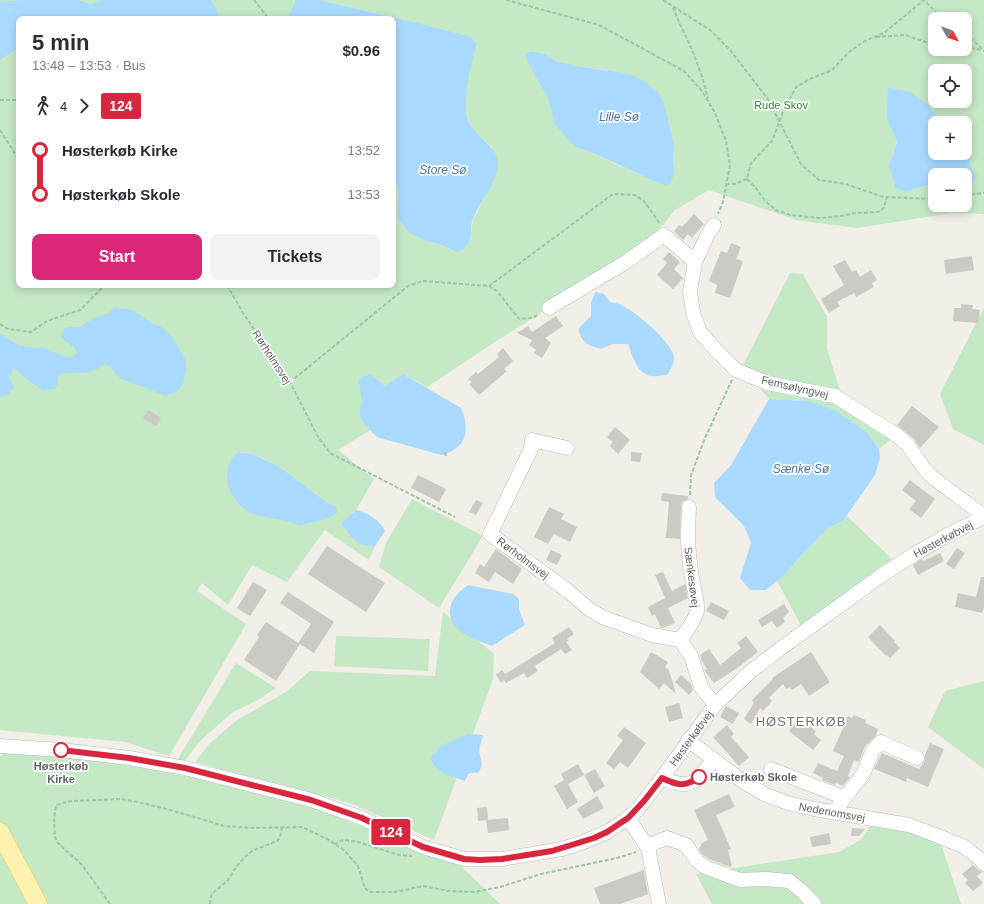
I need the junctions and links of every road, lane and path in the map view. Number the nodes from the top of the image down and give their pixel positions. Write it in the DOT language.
graph roads {
  1 [pos="254,0"];
  2 [pos="506,0"];
  3 [pos="663,0"];
  4 [pos="924,0"];
  5 [pos="673,6"];
  6 [pos="936,12"];
  7 [pos="267,16"];
  8 [pos="875,37"];
  9 [pos="972,40"];
  10 [pos="928,43"];
  11 [pos="972,48"];
  12 [pos="984,51"];
  13 [pos="0,100"];
  14 [pos="16,100"];
  15 [pos="708,102"];
  16 [pos="779,121"];
  17 [pos="0,130"];
  18 [pos="16,155"];
  19 [pos="747,179"];
  20 [pos="726,184"];
  21 [pos="984,193"];
  22 [pos="972,194"];
  23 [pos="887,197"];
  24 [pos="928,199"];
  25 [pos="714,225"];
  26 [pos="664,235"];
  27 [pos="695,262"];
  28 [pos="489,286"];
  29 [pos="102,288"];
  30 [pos="229,288"];
  31 [pos="549,308"];
  32 [pos="0,324"];
  33 [pos="736,370"];
  34 [pos="290,382"];
  35 [pos="567,448"];
  36 [pos="444,452"];
  37 [pos="446,458"];
  38 [pos="689,507"];
  39 [pos="984,516"];
  40 [pos="455,517"];
  41 [pos="680,640"];
  42 [pos="714,705"];
  43 [pos="688,740"];
  44 [pos="0,746"];
  45 [pos="917,758"];
  46 [pos="713,760"];
  47 [pos="771,769"];
  48 [pos="662,778"];
  49 [pos="810,784"];
  50 [pos="845,798"];
  51 [pos="801,806"];
  52 [pos="834,812"];
  53 [pos="628,818"];
  54 [pos="282,827"];
  55 [pos="0,832"];
  56 [pos="334,844"];
  57 [pos="427,848"];
  58 [pos="648,848"];
  59 [pos="984,864"];
  60 [pos="38,904"];
  61 [pos="110,904"];
  62 [pos="210,904"];
  63 [pos="659,904"];
  64 [pos="814,904"];
  1 -- 7 [label="path"];
  2 -- 15 [label="path"];
  3 -- 5 [label="path"];
  4 -- 6 [label="path"];
  4 -- 8 [label="path"];
  5 -- 15 [label="path"];
  5 -- 16 [label="path"];
  8 -- 10 [label="path"];
  8 -- 16 [label="path"];
  9 -- 12 [label="path"];
  11 -- 12 [label="path"];
  13 -- 14 [label="path"];
  15 -- 20 [label="path"];
  16 -- 19 [label="path"];
  16 -- 23 [label="path"];
  17 -- 18 [label="path"];
  19 -- 20 [label="path"];
  19 -- 23 [label="path"];
  20 -- 25 [label="path"];
  21 -- 22 [label="path"];
  23 -- 24 [label="path"];
  25 -- 27 [label="street, Femsølyngvej"];
  26 -- 27 [label="street"];
  26 -- 28 [label="path"];
  26 -- 31 [label="street"];
  27 -- 33 [label="street, Femsølyngvej"];
  28 -- 31 [label="path"];
  28 -- 34 [label="path"];
  29 -- 32 [label="path"];
  30 -- 34 [label="path, Rørholmsvej"];
  33 -- 38 [label="path"];
  33 -- 39 [label="street, Femsølyngvej"];
  34 -- 40 [label="path, Rørholmsvej"];
  35 -- 41 [label="street, Rørholmsvej"];
  36 -- 37 [label="path"];
  38 -- 41 [label="street, Sænkesøvej"];
  39 -- 42 [label="street, Høsterkøbvej"];
  41 -- 42 [label="street"];
  42 -- 43 [label="street, Høsterkøbvej"];
  43 -- 46 [label="street, Nedenomsvej"];
  43 -- 48 [label="street, Høsterkøbvej"];
  44 -- 57 [label="street, Høsterkøbvej"];
  45 -- 50 [label="street"];
  46 -- 48 [label="street"];
  46 -- 51 [label="street, Nedenomsvej"];
  47 -- 49 [label="street"];
  48 -- 53 [label="street, Høsterkøbvej"];
  49 -- 50 [label="street"];
  49 -- 51 [label="street"];
  50 -- 52 [label="street"];
  51 -- 52 [label="street, Nedenomsvej"];
  52 -- 59 [label="street, Nedenomsvej"];
  53 -- 57 [label="street, Høsterkøbvej"];
  53 -- 58 [label="street"];
  54 -- 56 [label="path"];
  54 -- 61 [label="path"];
  54 -- 62 [label="path"];
  55 -- 60 [label="main road"];
  56 -- 57 [label="path"];
  56 -- 58 [label="path"];
  58 -- 63 [label="street"];
  58 -- 64 [label="street"];
}
